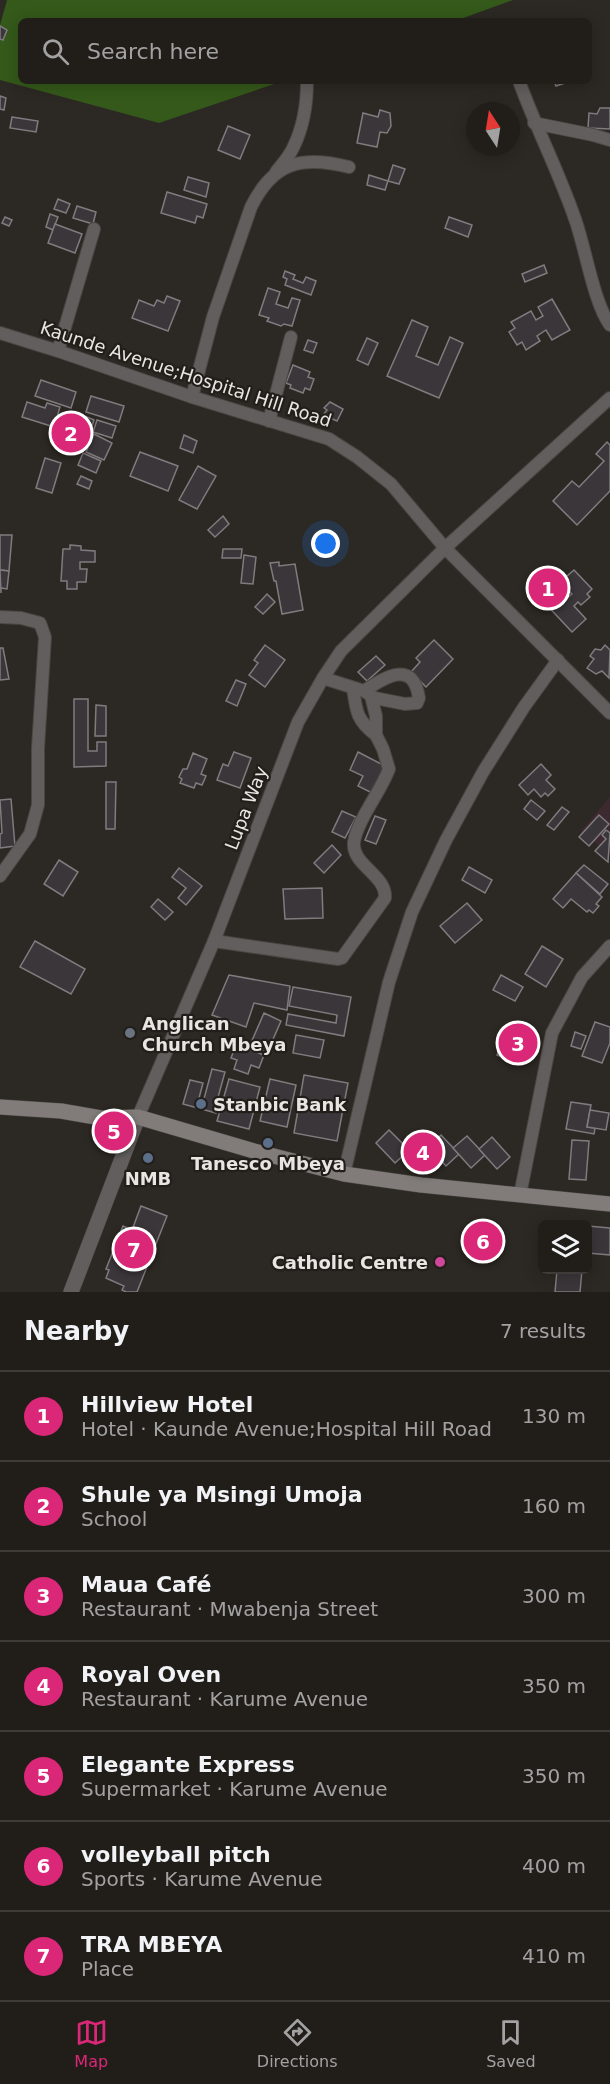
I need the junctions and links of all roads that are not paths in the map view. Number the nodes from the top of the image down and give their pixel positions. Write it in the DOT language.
graph roads {
  1 [pos="308,84"];
  2 [pos="520,84"];
  3 [pos="534,123"];
  4 [pos="610,140"];
  5 [pos="349,167"];
  6 [pos="276,173"];
  7 [pos="94,229"];
  8 [pos="610,325"];
  9 [pos="0,333"];
  10 [pos="291,337"];
  11 [pos="58,351"];
  12 [pos="192,397"];
  13 [pos="610,398"];
  14 [pos="269,421"];
  15 [pos="445,548"];
  16 [pos="0,617"];
  17 [pos="558,660"];
  18 [pos="323,678"];
  19 [pos="363,692"];
  20 [pos="610,713"];
  21 [pos="376,735"];
  22 [pos="0,876"];
  23 [pos="214,941"];
  24 [pos="610,946"];
  25 [pos="0,1107"];
  26 [pos="138,1117"];
  27 [pos="344,1174"];
  28 [pos="520,1195"];
  29 [pos="610,1204"];
  30 [pos="71,1292"];
  1 -- 6 [label="street"];
  2 -- 3 [label="street"];
  3 -- 4 [label="street"];
  3 -- 8 [label="street"];
  5 -- 6 [label="street"];
  6 -- 12 [label="street"];
  7 -- 11 [label="street"];
  9 -- 11 [label="street, Kaunde Avenue;Hospital Hill Road"];
  10 -- 14 [label="street"];
  11 -- 12 [label="street, Kaunde Avenue;Hospital Hill Road"];
  12 -- 14 [label="street, Kaunde Avenue;Hospital Hill Road"];
  13 -- 15 [label="street, Lupa Way"];
  14 -- 15 [label="street, Kaunde Avenue;Hospital Hill Road"];
  15 -- 17 [label="street, Kaunde Avenue;Hospital Hill Road"];
  15 -- 18 [label="street, Lupa Way"];
  16 -- 22 [label="street"];
  17 -- 20 [label="street, Kaunde Avenue;Hospital Hill Road"];
  17 -- 27 [label="street"];
  18 -- 19 [label="street"];
  18 -- 23 [label="street, Lupa Way"];
  19 -- 21 [label="street"];
  19 -- 21 [label="street"];
  21 -- 23 [label="street"];
  23 -- 26 [label="street, Lupa Way"];
  24 -- 28 [label="street"];
  25 -- 26 [label="main road"];
  26 -- 27 [label="main road"];
  26 -- 30 [label="street"];
  27 -- 28 [label="main road"];
  28 -- 29 [label="main road"];
}
